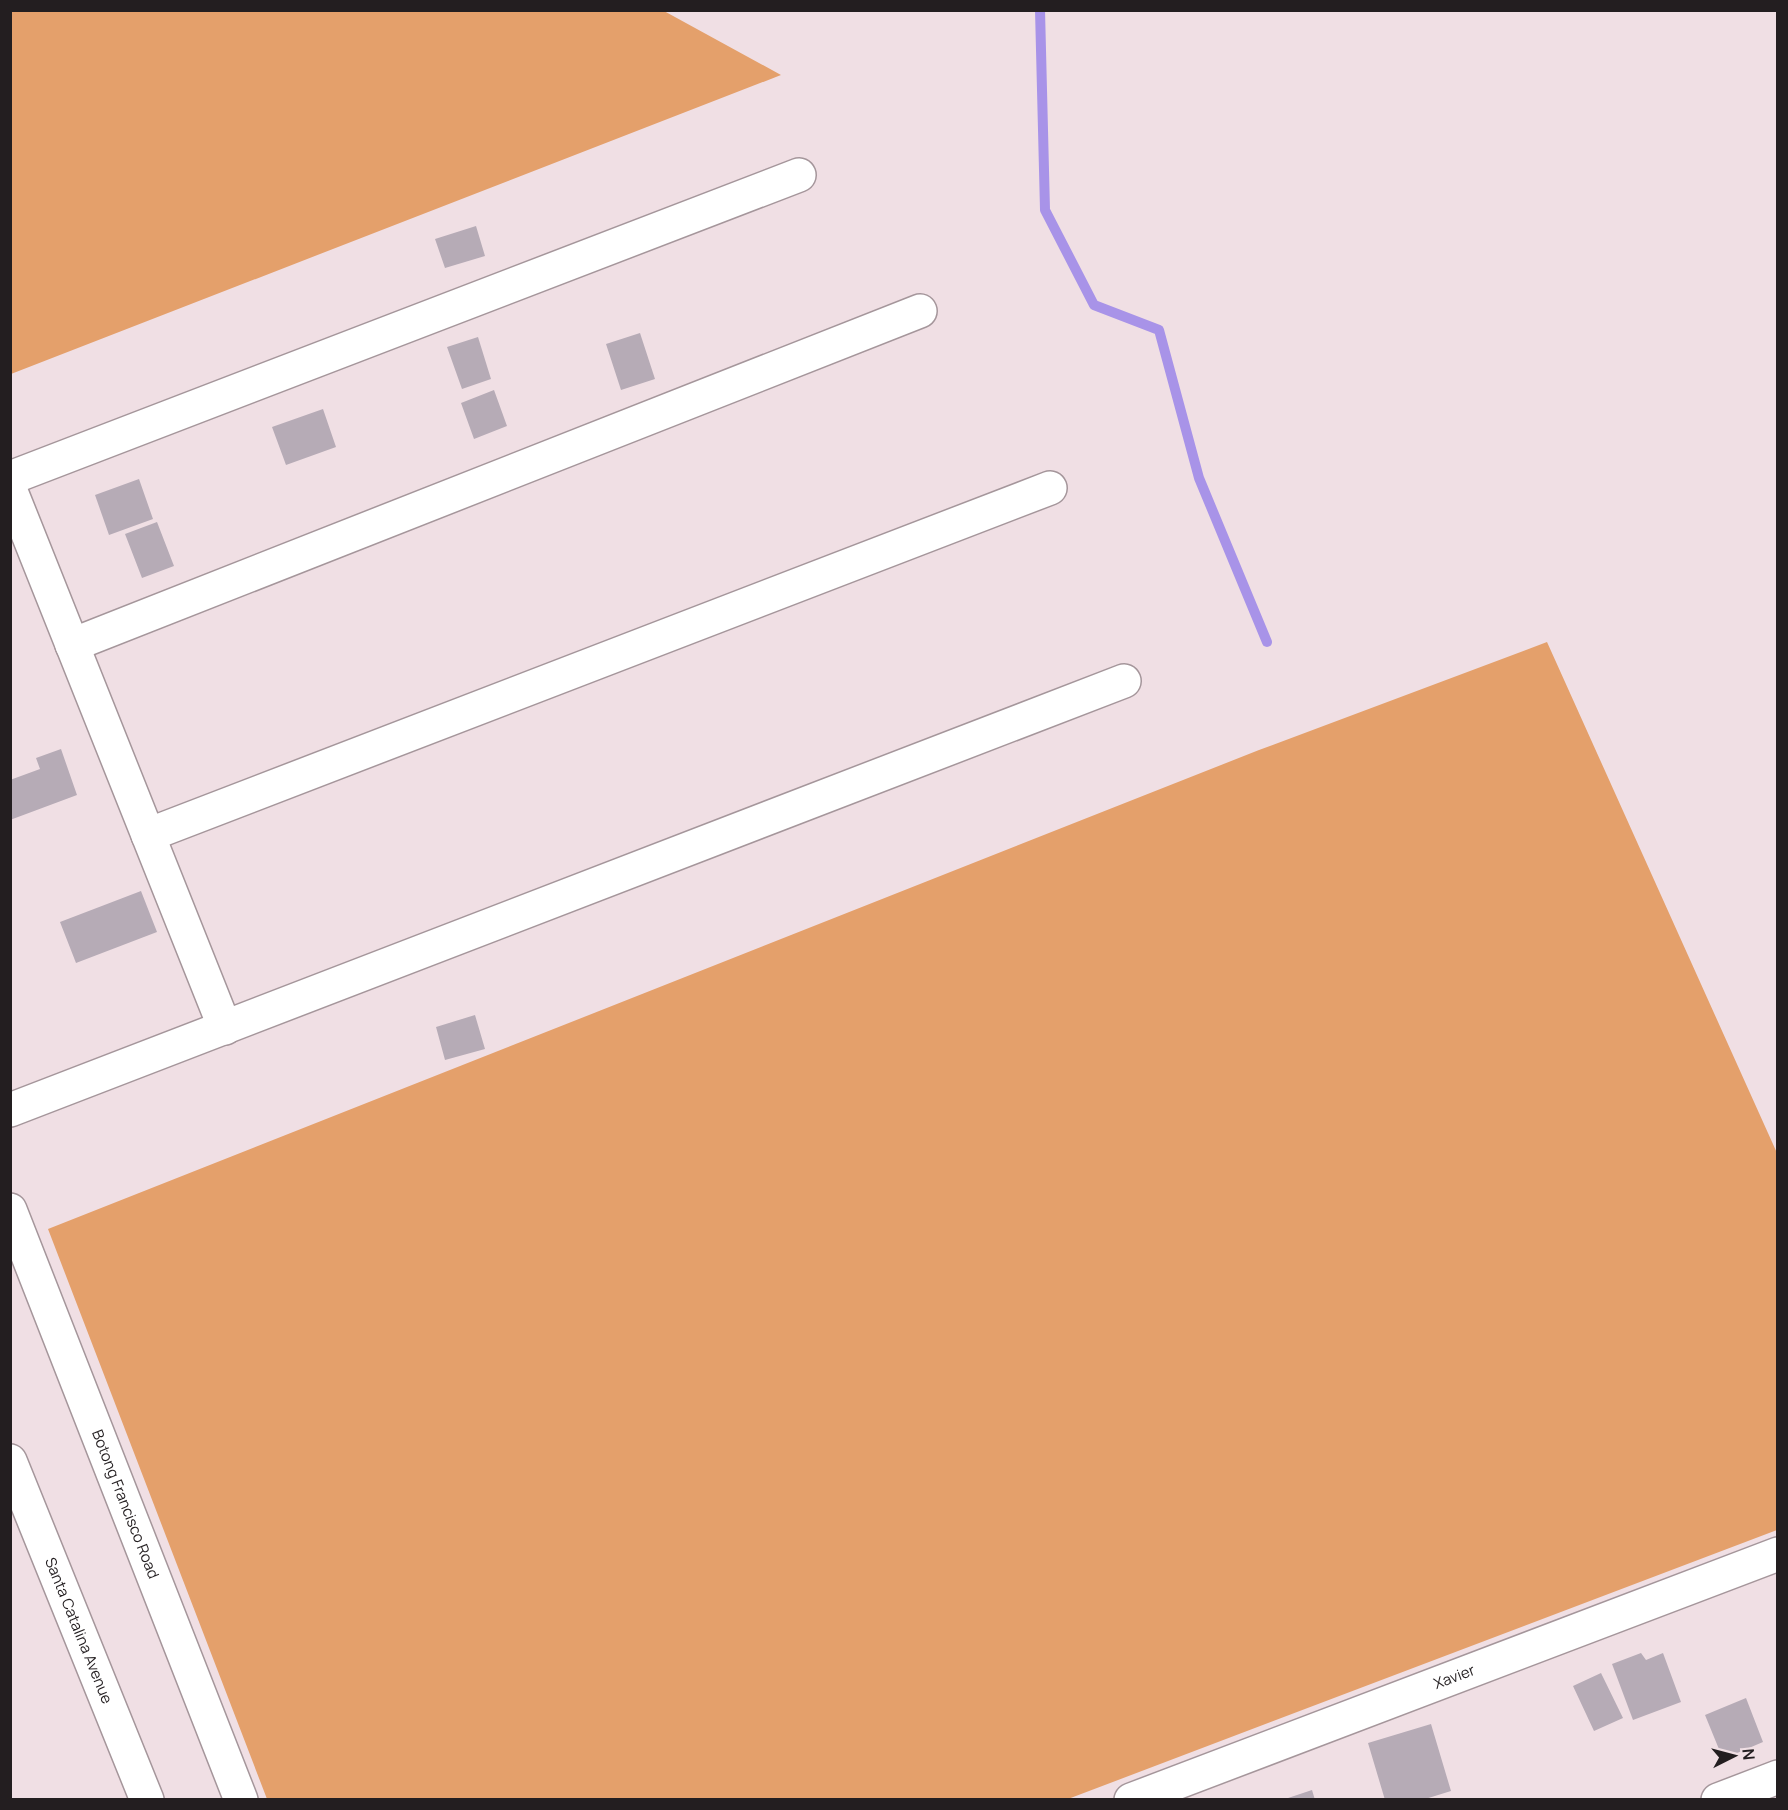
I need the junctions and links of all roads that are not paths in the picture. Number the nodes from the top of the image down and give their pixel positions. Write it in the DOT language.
graph roads {
  1 [pos="799,175"];
  2 [pos="920,311"];
  3 [pos="10,478"];
  4 [pos="1050,488"];
  5 [pos="10,489"];
  6 [pos="72,645"];
  7 [pos="1124,681"];
  8 [pos="148,835"];
  9 [pos="225,1028"];
  10 [pos="10,1110"];
  11 [pos="10,1210"];
  12 [pos="10,1461"];
  13 [pos="1778,1554"];
  14 [pos="1778,1777"];
  15 [pos="147,1800"];
  16 [pos="241,1800"];
  17 [pos="1131,1800"];
  18 [pos="1718,1800"];
  1 -- 3 [label="street"];
  2 -- 6 [label="street"];
  4 -- 8 [label="street"];
  5 -- 6 [label="street"];
  6 -- 8 [label="street"];
  7 -- 9 [label="street"];
  8 -- 9 [label="street"];
  9 -- 10 [label="street"];
  11 -- 16 [label="street, Botong Francisco Road"];
  12 -- 15 [label="street, Santa Catalina Avenue"];
  13 -- 17 [label="street, Xavier"];
  14 -- 18 [label="street"];
}
